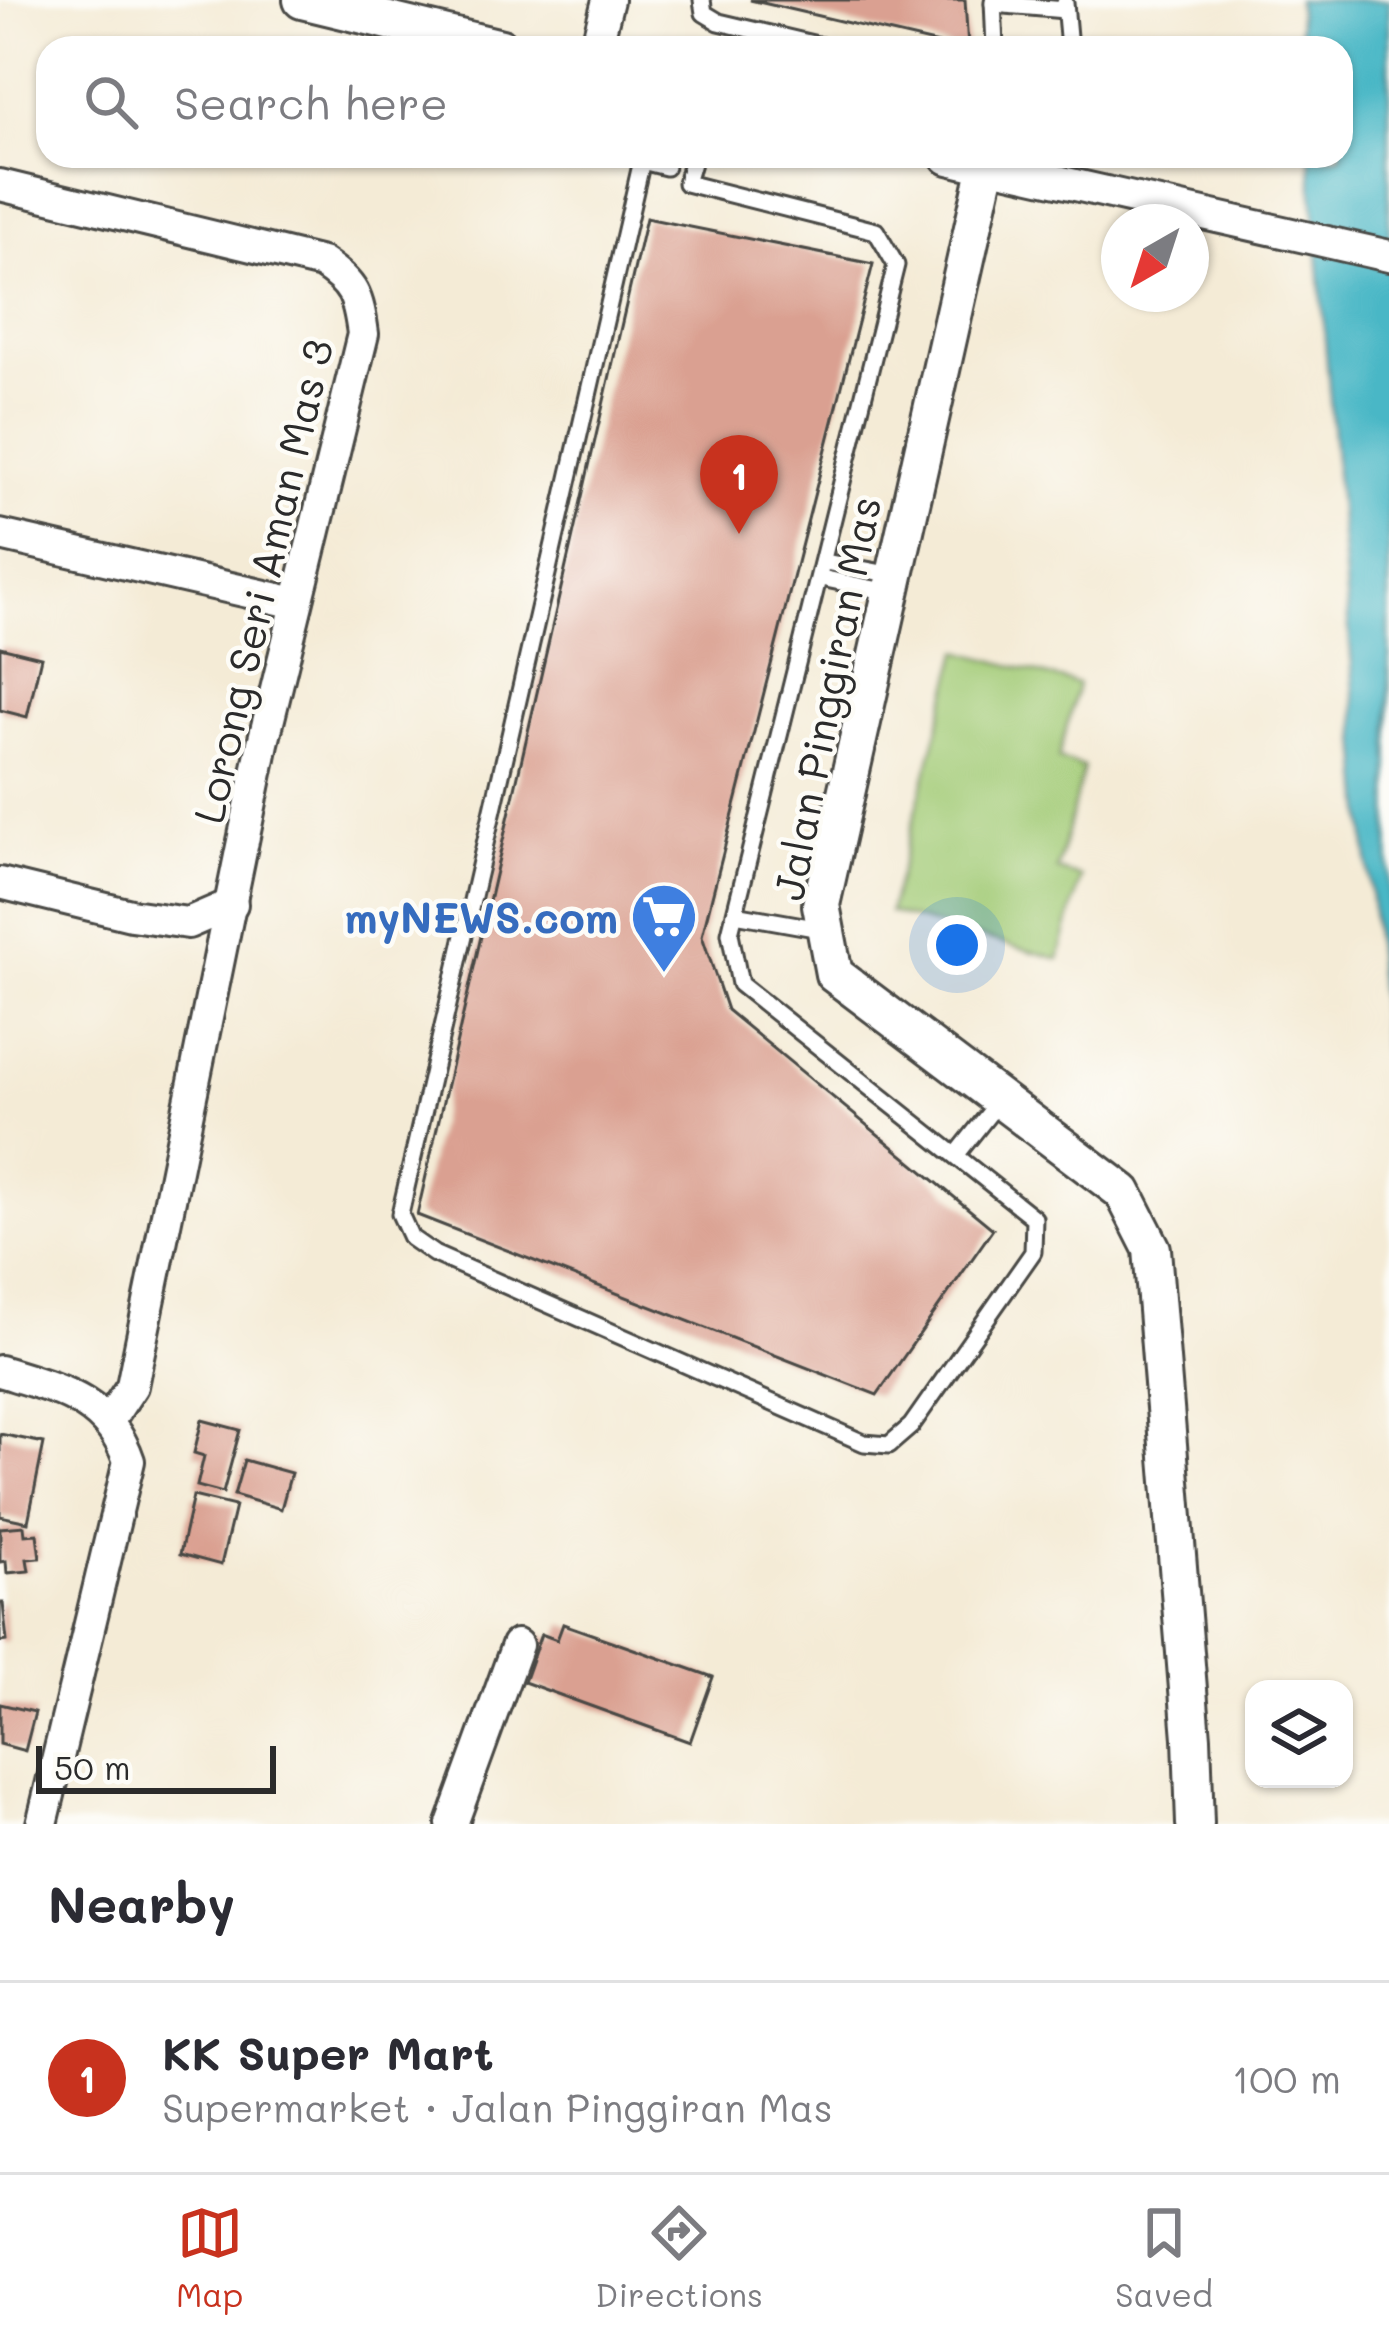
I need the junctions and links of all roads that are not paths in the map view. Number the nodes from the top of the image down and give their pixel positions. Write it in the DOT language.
graph roads {
  1 [pos="302,0"];
  2 [pos="608,0"];
  3 [pos="702,0"];
  4 [pos="993,2"];
  5 [pos="1065,5"];
  6 [pos="451,36"];
  7 [pos="599,36"];
  8 [pos="779,36"];
  9 [pos="994,36"];
  10 [pos="1068,36"];
  11 [pos="640,168"];
  12 [pos="690,168"];
  13 [pos="986,168"];
  14 [pos="1054,168"];
  15 [pos="0,185"];
  16 [pos="1389,256"];
  17 [pos="0,535"];
  18 [pos="823,570"];
  19 [pos="892,584"];
  20 [pos="296,603"];
  21 [pos="0,883"];
  22 [pos="232,904"];
  23 [pos="735,914"];
  24 [pos="826,929"];
  25 [pos="1001,1100"];
  26 [pos="957,1154"];
  27 [pos="0,1371"];
  28 [pos="108,1422"];
  29 [pos="517,1645"];
  30 [pos="42,1824"];
  31 [pos="452,1824"];
  32 [pos="1195,1824"];
  1 -- 6 [label="street"];
  2 -- 7 [label="street"];
  3 -- 8 [label="lane"];
  4 -- 5 [label="lane"];
  4 -- 9 [label="lane"];
  5 -- 10 [label="lane"];
  11 -- 26 [label="lane"];
  12 -- 18 [label="lane"];
  13 -- 19 [label="street, Jalan Pinggiran Mas"];
  14 -- 16 [label="street"];
  15 -- 20 [label="street, Lorong Seri Aman Mas 3"];
  17 -- 20 [label="street"];
  18 -- 19 [label="lane"];
  18 -- 23 [label="lane"];
  19 -- 24 [label="street, Jalan Pinggiran Mas"];
  20 -- 22 [label="street, Lorong Seri Aman Mas 3"];
  21 -- 22 [label="street"];
  22 -- 28 [label="street, Lorong Seri Aman Mas 3"];
  23 -- 24 [label="lane"];
  23 -- 26 [label="lane"];
  24 -- 25 [label="street, Jalan Pinggiran Mas"];
  25 -- 26 [label="lane"];
  25 -- 32 [label="street, Jalan Pinggiran Mas"];
  27 -- 28 [label="street"];
  28 -- 30 [label="street"];
  29 -- 31 [label="street"];
}
